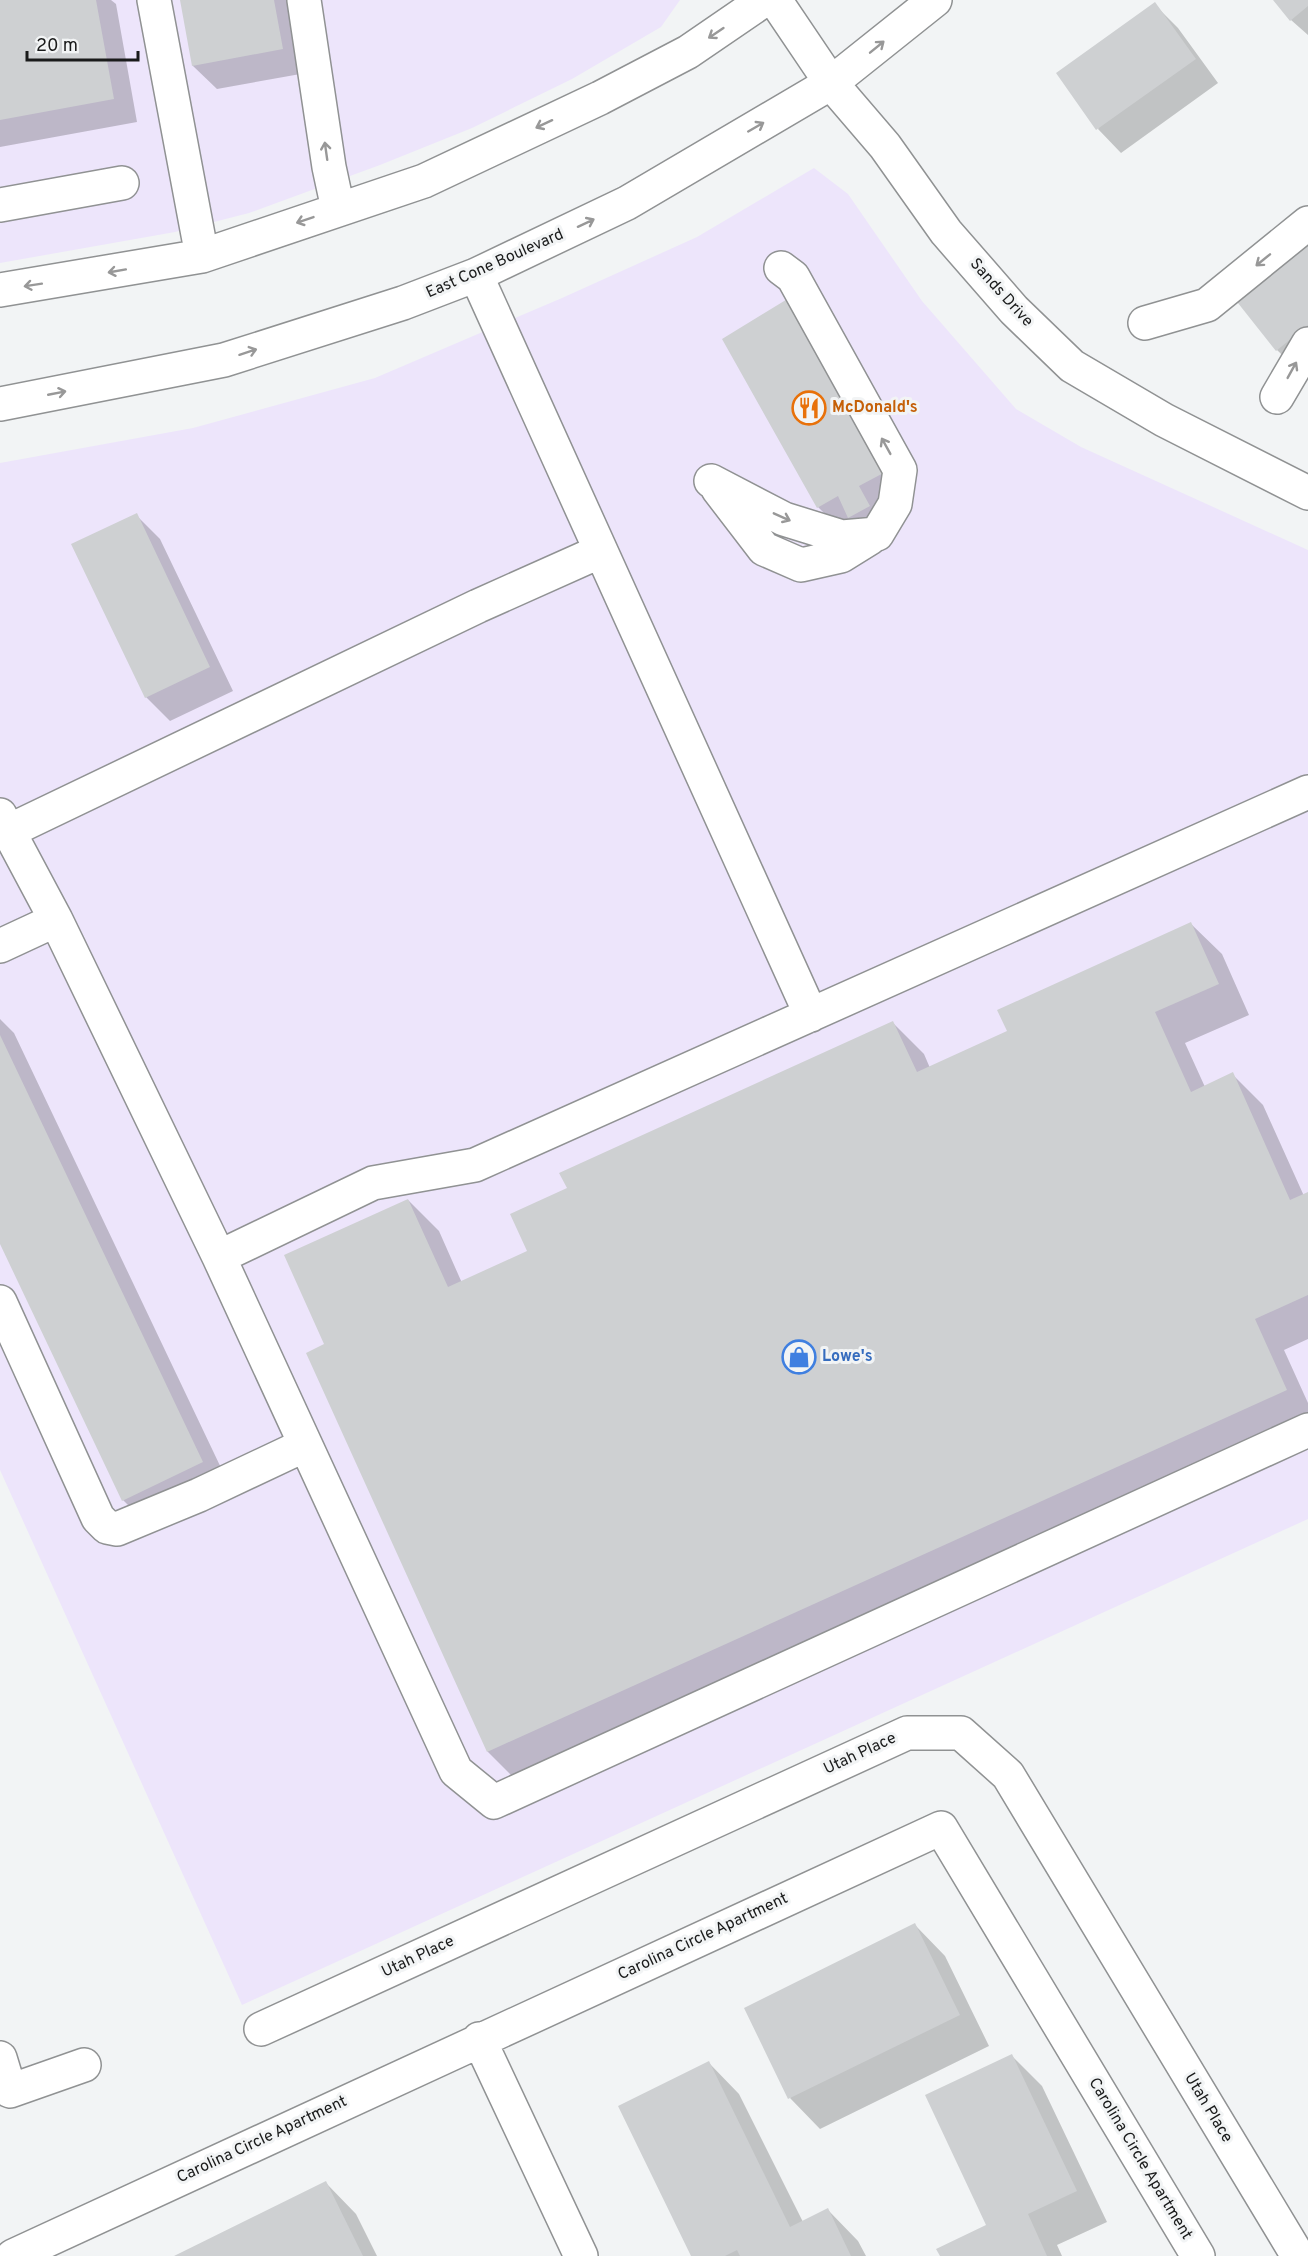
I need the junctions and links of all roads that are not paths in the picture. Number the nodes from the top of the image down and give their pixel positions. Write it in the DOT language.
graph roads {
  1 [pos="153,0"];
  2 [pos="304,0"];
  3 [pos="764,0"];
  4 [pos="775,0"];
  5 [pos="935,0"];
  6 [pos="831,83"];
  7 [pos="122,183"];
  8 [pos="0,205"];
  9 [pos="338,209"];
  10 [pos="1308,223"];
  11 [pos="202,256"];
  12 [pos="781,268"];
  13 [pos="476,275"];
  14 [pos="0,290"];
  15 [pos="1144,323"];
  16 [pos="1308,344"];
  17 [pos="1277,397"];
  18 [pos="0,404"];
  19 [pos="711,480"];
  20 [pos="1308,493"];
  21 [pos="601,551"];
  22 [pos="1308,793"];
  23 [pos="4,823"];
  24 [pos="56,920"];
  25 [pos="0,946"];
  26 [pos="811,1015"];
  27 [pos="219,1257"];
  28 [pos="0,1302"];
  29 [pos="1308,1430"];
  30 [pos="305,1445"];
  31 [pos="261,2029"];
  32 [pos="479,2039"];
  33 [pos="0,2058"];
  34 [pos="84,2066"];
  35 [pos="5,2094"];
  36 [pos="13,2256"];
  37 [pos="580,2256"];
  38 [pos="1198,2256"];
  39 [pos="1298,2256"];
  1 -- 11 [label="street"];
  9 -- 2 [label="street, one-way"];
  3 -- 9 [label="street, one-way"];
  4 -- 6 [label="street, Sands Drive"];
  6 -- 5 [label="street, East Cone Boulevard, one-way"];
  13 -- 6 [label="street, East Cone Boulevard, one-way"];
  6 -- 20 [label="street, Sands Drive"];
  7 -- 8 [label="street"];
  9 -- 11 [label="street, one-way"];
  10 -- 15 [label="street, one-way"];
  11 -- 14 [label="street, one-way"];
  19 -- 12 [label="street, one-way"];
  18 -- 13 [label="street, East Cone Boulevard, one-way"];
  13 -- 21 [label="street"];
  17 -- 16 [label="street, one-way"];
  21 -- 23 [label="street"];
  21 -- 26 [label="street"];
  22 -- 26 [label="street"];
  23 -- 24 [label="street"];
  24 -- 25 [label="street"];
  24 -- 27 [label="street"];
  26 -- 27 [label="street"];
  27 -- 30 [label="street"];
  28 -- 30 [label="street"];
  29 -- 30 [label="street"];
  31 -- 39 [label="street, Utah Place"];
  32 -- 36 [label="street, Carolina Circle Apartment"];
  32 -- 37 [label="street"];
  32 -- 38 [label="street, Carolina Circle Apartment"];
  33 -- 35 [label="street"];
  34 -- 35 [label="street"];
}
